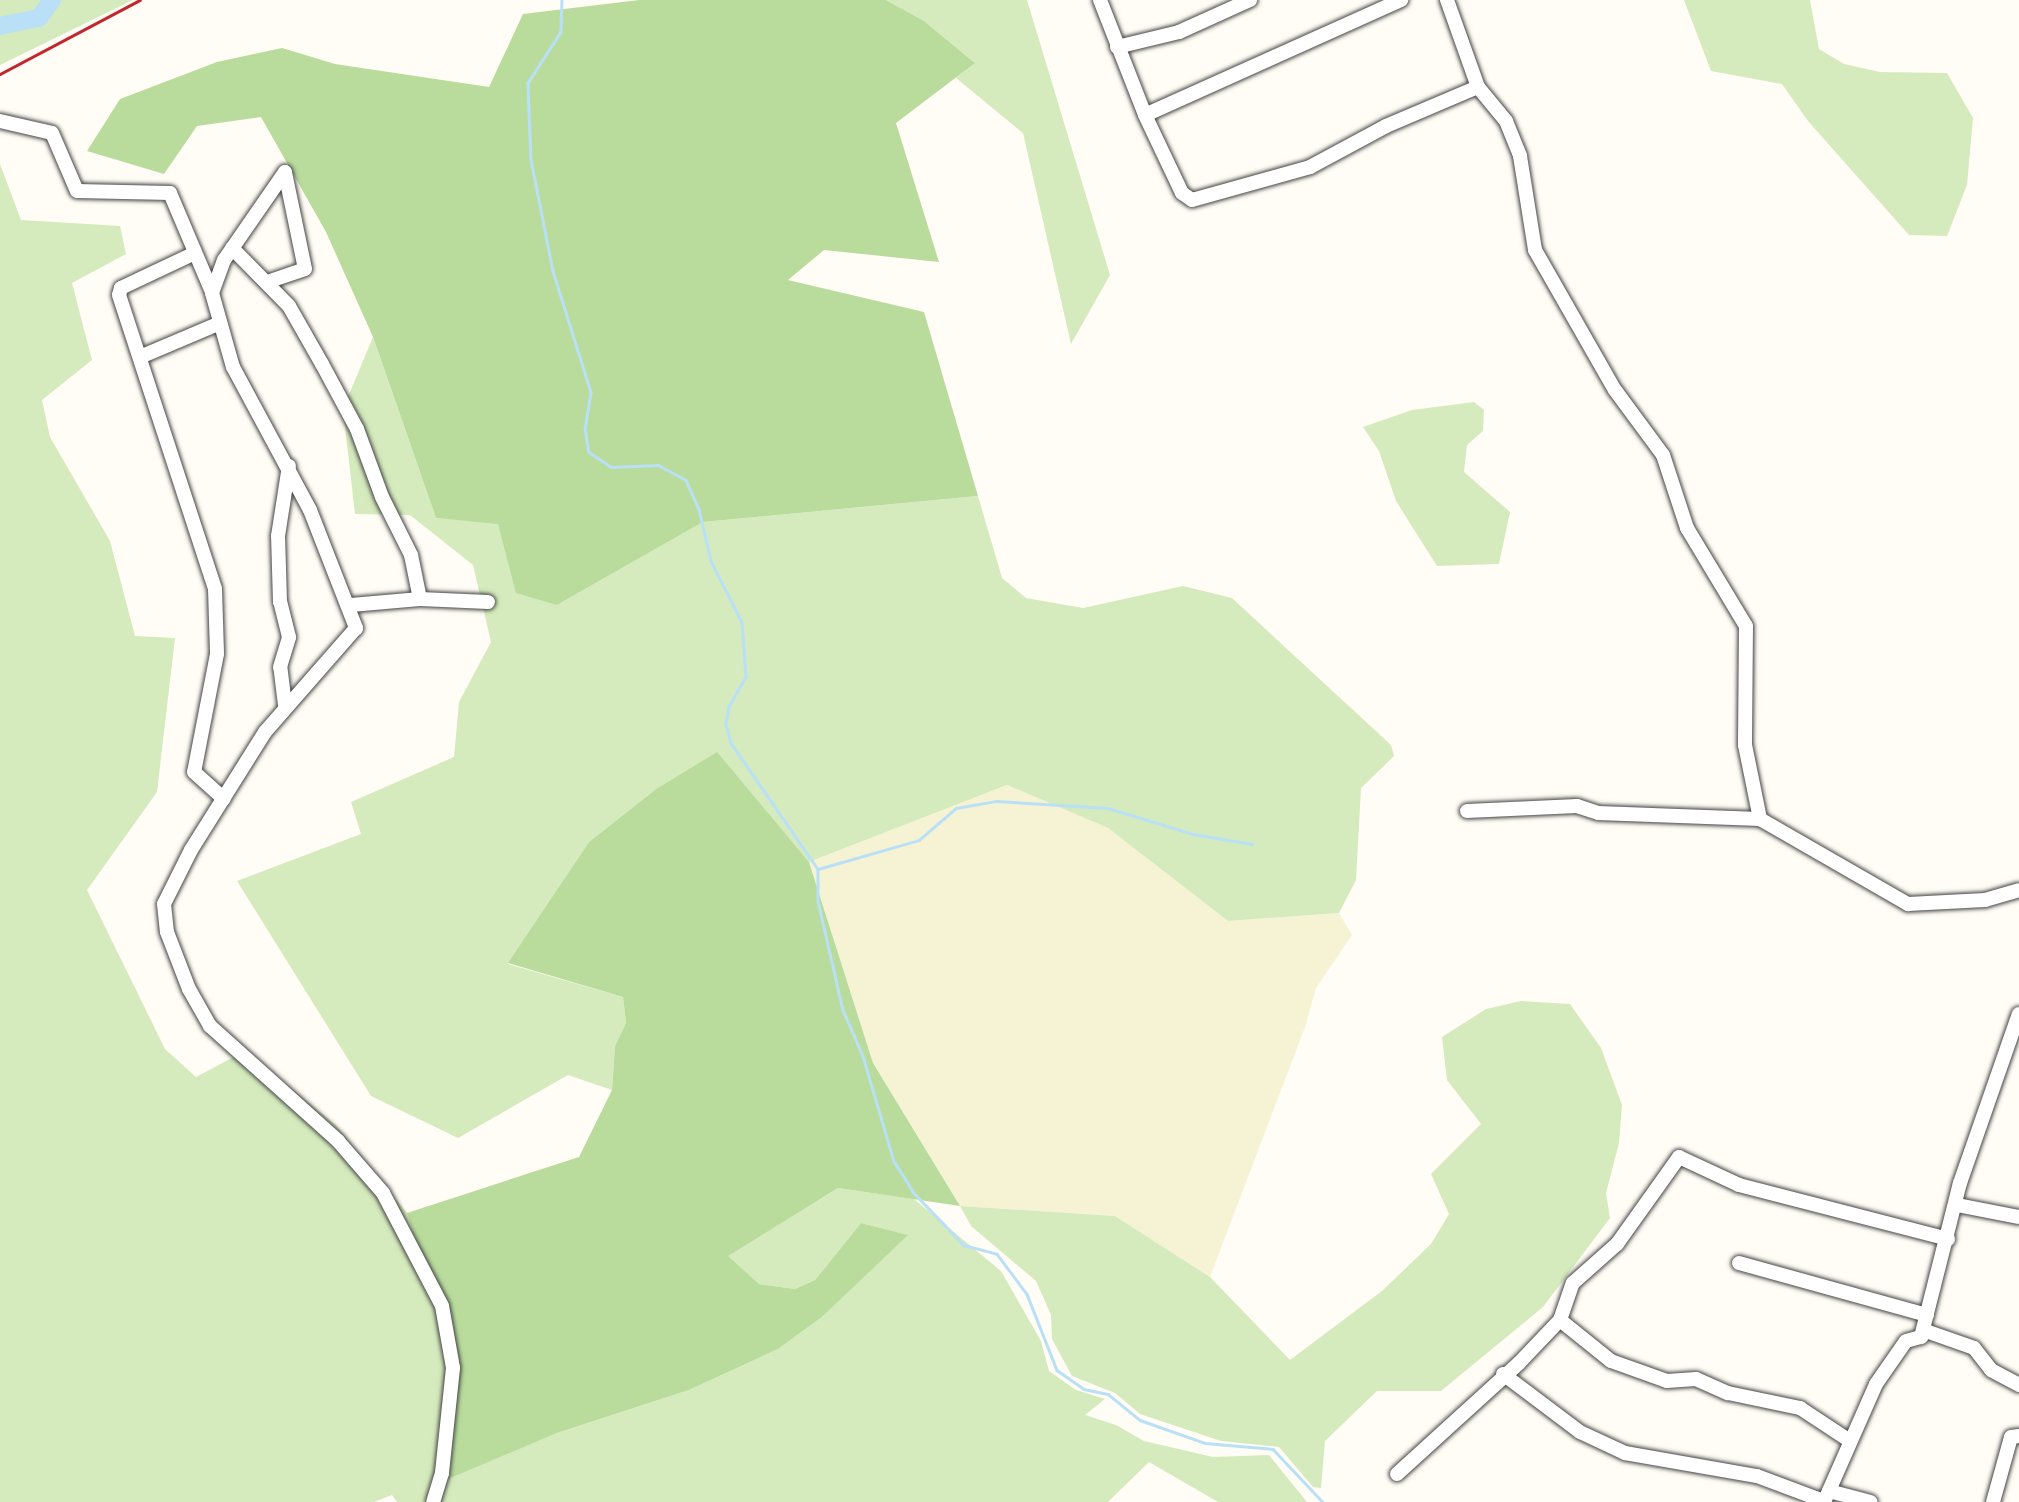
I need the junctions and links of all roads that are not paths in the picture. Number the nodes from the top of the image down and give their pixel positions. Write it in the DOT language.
graph roads {
  1 [pos="1100,0"];
  2 [pos="1250,0"];
  3 [pos="1401,0"];
  4 [pos="1447,0"];
  5 [pos="1117,47"];
  6 [pos="1478,87"];
  7 [pos="1145,115"];
  8 [pos="0,121"];
  9 [pos="232,248"];
  10 [pos="196,252"];
  11 [pos="267,282"];
  12 [pos="212,292"];
  13 [pos="220,324"];
  14 [pos="140,357"];
  15 [pos="289,465"];
  16 [pos="420,599"];
  17 [pos="488,602"];
  18 [pos="351,605"];
  19 [pos="285,705"];
  20 [pos="224,798"];
  21 [pos="1467,811"];
  22 [pos="1760,818"];
  23 [pos="2019,890"];
  24 [pos="2019,1014"];
  25 [pos="1958,1205"];
  26 [pos="2019,1217"];
  27 [pos="1948,1239"];
  28 [pos="1739,1262"];
  29 [pos="1560,1320"];
  30 [pos="1925,1323"];
  31 [pos="1503,1374"];
  32 [pos="2019,1384"];
  33 [pos="2019,1436"];
  34 [pos="1850,1441"];
  35 [pos="1397,1474"];
  36 [pos="1826,1498"];
  37 [pos="433,1502"];
  38 [pos="1871,1502"];
  39 [pos="1993,1502"];
  1 -- 5 [label="street"];
  2 -- 5 [label="street"];
  3 -- 7 [label="street"];
  4 -- 6 [label="street"];
  5 -- 7 [label="street"];
  6 -- 7 [label="street"];
  6 -- 22 [label="street"];
  8 -- 10 [label="street"];
  9 -- 11 [label="street"];
  9 -- 11 [label="street"];
  9 -- 12 [label="street"];
  10 -- 12 [label="street"];
  10 -- 14 [label="street"];
  11 -- 16 [label="street"];
  12 -- 13 [label="street"];
  13 -- 14 [label="street"];
  13 -- 15 [label="street"];
  14 -- 20 [label="street"];
  15 -- 18 [label="street"];
  15 -- 19 [label="street"];
  16 -- 17 [label="street"];
  16 -- 18 [label="street"];
  18 -- 19 [label="street"];
  19 -- 20 [label="street"];
  20 -- 37 [label="street"];
  21 -- 22 [label="street"];
  22 -- 23 [label="street"];
  24 -- 25 [label="street"];
  25 -- 26 [label="street"];
  25 -- 27 [label="street"];
  27 -- 29 [label="street"];
  27 -- 30 [label="street"];
  28 -- 30 [label="street"];
  29 -- 31 [label="street"];
  29 -- 34 [label="street"];
  30 -- 32 [label="street"];
  30 -- 34 [label="street"];
  31 -- 35 [label="street"];
  31 -- 36 [label="street"];
  33 -- 39 [label="street"];
  34 -- 36 [label="street"];
  36 -- 38 [label="street"];
}
